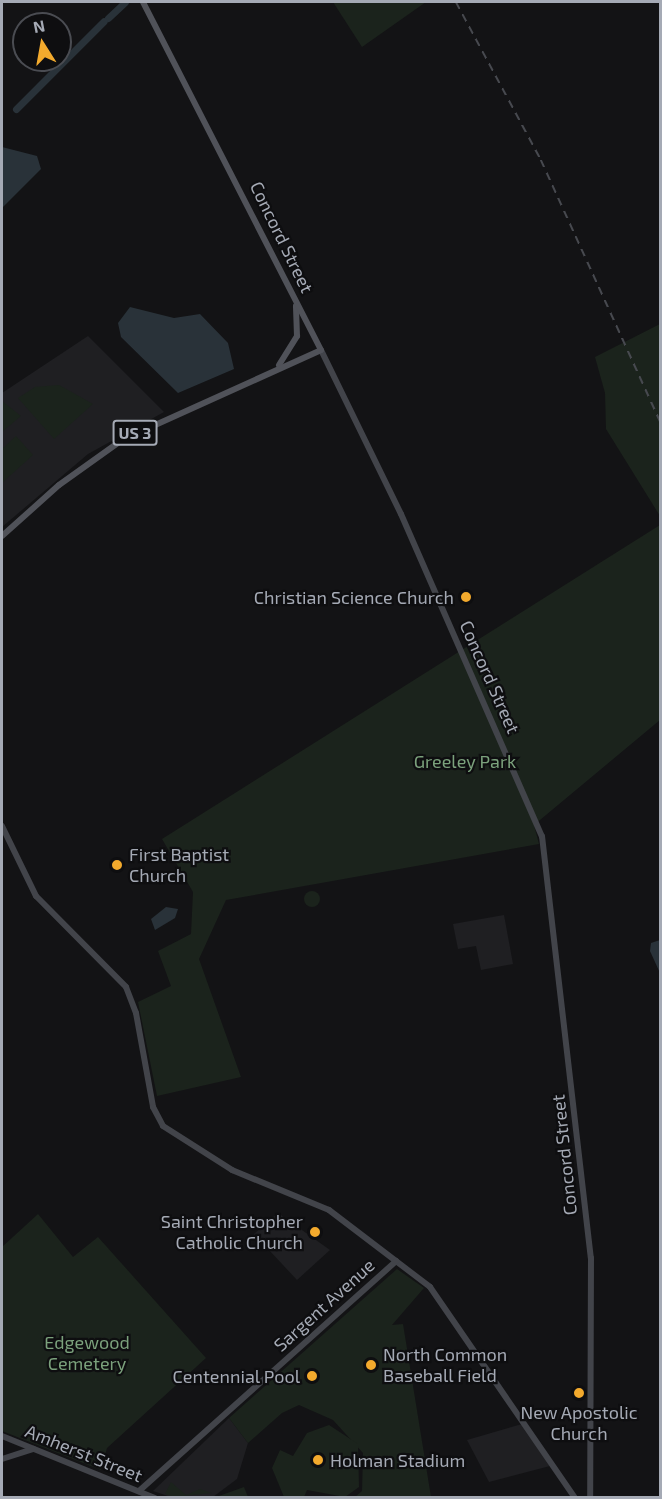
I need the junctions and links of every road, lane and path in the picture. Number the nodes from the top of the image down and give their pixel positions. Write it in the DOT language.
graph roads {
  1 [pos="143,2"];
  2 [pos="295,300"];
  3 [pos="321,350"];
  4 [pos="273,370"];
  5 [pos="2,536"];
  6 [pos="2,826"];
  7 [pos="396,1261"];
  8 [pos="2,1436"];
  9 [pos="33,1449"];
  10 [pos="2,1459"];
  11 [pos="139,1491"];
  12 [pos="155,1497"];
  13 [pos="575,1497"];
  14 [pos="590,1497"];
  1 -- 2 [label="main road, Concord Street"];
  2 -- 3 [label="main road, Concord Street"];
  2 -- 4 [label="main road"];
  3 -- 4 [label="main road, US 3"];
  3 -- 14 [label="main road, Concord Street"];
  4 -- 5 [label="main road, US 3"];
  6 -- 7 [label="main road"];
  7 -- 11 [label="main road, Sargent Avenue"];
  7 -- 13 [label="main road"];
  8 -- 9 [label="main road, Amherst Street"];
  9 -- 10 [label="main road"];
  9 -- 11 [label="main road, Amherst Street"];
  11 -- 12 [label="main road, Amherst Street"];
}
